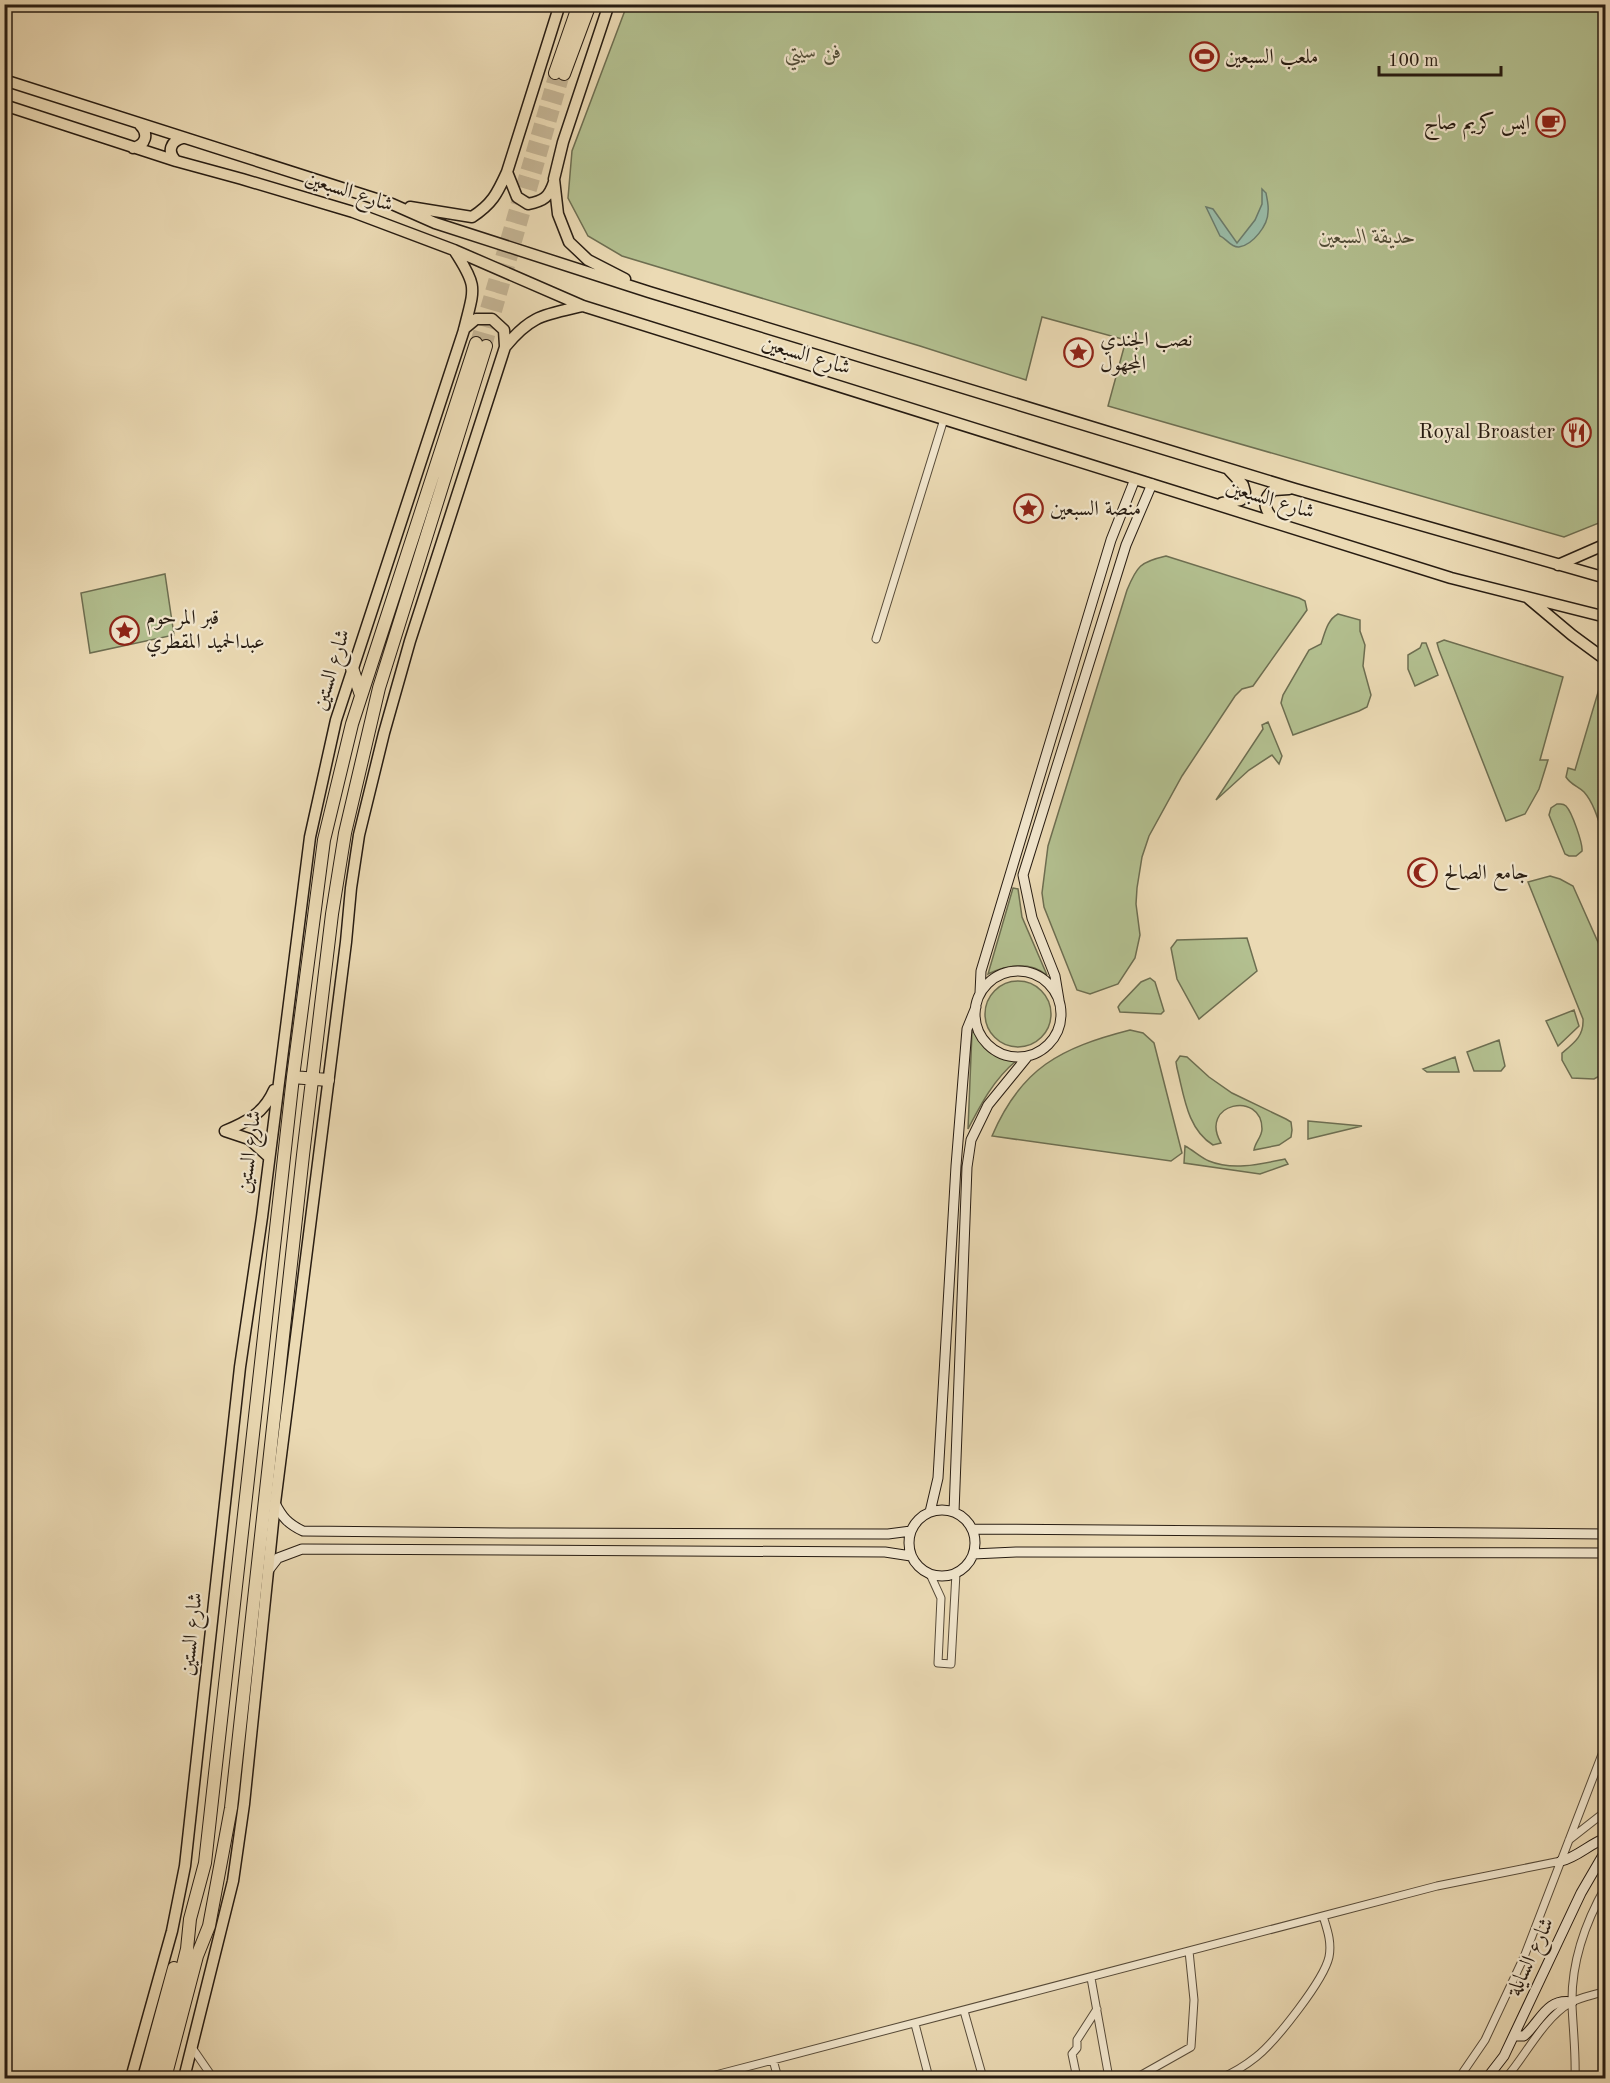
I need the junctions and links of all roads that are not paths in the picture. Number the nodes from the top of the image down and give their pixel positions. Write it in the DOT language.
graph roads {
  1 [pos="560,4"];
  2 [pos="579,4"];
  3 [pos="590,4"];
  4 [pos="609,4"];
  5 [pos="4,80"];
  6 [pos="4,105"];
  7 [pos="140,125"];
  8 [pos="183,138"];
  9 [pos="133,148"];
  10 [pos="176,161"];
  11 [pos="507,172"];
  12 [pos="554,179"];
  13 [pos="392,204"];
  14 [pos="454,250"];
  15 [pos="649,292"];
  16 [pos="583,306"];
  17 [pos="464,330"];
  18 [pos="505,347"];
  19 [pos="944,419"];
  20 [pos="1228,469"];
  21 [pos="1135,479"];
  22 [pos="1152,484"];
  23 [pos="1295,489"];
  24 [pos="1216,503"];
  25 [pos="1277,523"];
  26 [pos="1605,544"];
  27 [pos="1558,565"];
  28 [pos="1605,578"];
  29 [pos="1526,596"];
  30 [pos="1605,617"];
  31 [pos="876,639"];
  32 [pos="1605,660"];
  33 [pos="352,668"];
  34 [pos="361,695"];
  35 [pos="1030,805"];
  36 [pos="1043,809"];
  37 [pos="1011,870"];
  38 [pos="1023,875"];
  39 [pos="980,993"];
  40 [pos="1059,1000"];
  41 [pos="976,1007"];
  42 [pos="1028,1056"];
  43 [pos="293,1077"];
  44 [pos="278,1079"];
  45 [pos="313,1079"];
  46 [pos="328,1080"];
  47 [pos="959,1139"];
  48 [pos="971,1140"];
  49 [pos="269,1158"];
  50 [pos="275,1503"];
  51 [pos="930,1512"];
  52 [pos="954,1512"];
  53 [pos="972,1529"];
  54 [pos="910,1531"];
  55 [pos="516,1533"];
  56 [pos="1605,1534"];
  57 [pos="522,1550"];
  58 [pos="1605,1553"];
  59 [pos="973,1554"];
  60 [pos="911,1556"];
  61 [pos="268,1570"];
  62 [pos="956,1573"];
  63 [pos="930,1574"];
  64 [pos="1605,1744"];
  65 [pos="1605,1811"];
  66 [pos="1605,1839"];
  67 [pos="1567,1842"];
  68 [pos="1605,1850"];
  69 [pos="1561,1861"];
  70 [pos="1605,1886"];
  71 [pos="1323,1916"];
  72 [pos="190,1919"];
  73 [pos="208,1926"];
  74 [pos="1189,1951"];
  75 [pos="1091,1978"];
  76 [pos="1605,1991"];
  77 [pos="1572,2002"];
  78 [pos="1097,2009"];
  79 [pos="964,2011"];
  80 [pos="915,2024"];
  81 [pos="1515,2036"];
  82 [pos="192,2049"];
  83 [pos="773,2060"];
  84 [pos="929,2078"];
  85 [pos="131,2079"];
  86 [pos="144,2079"];
  87 [pos="155,2079"];
  88 [pos="165,2079"];
  89 [pos="174,2079"];
  90 [pos="184,2079"];
  91 [pos="213,2079"];
  92 [pos="704,2079"];
  93 [pos="778,2079"];
  94 [pos="983,2079"];
  95 [pos="1077,2079"];
  96 [pos="1109,2079"];
  97 [pos="1136,2079"];
  98 [pos="1221,2079"];
  99 [pos="1458,2079"];
  100 [pos="1487,2079"];
  101 [pos="1506,2079"];
  102 [pos="1575,2079"];
  1 -- 11 [label="main road"];
  2 -- 3 [label="highway"];
  4 -- 12 [label="main road"];
  5 -- 7 [label="main road, شارع السبعين"];
  6 -- 9 [label="main road, شارع السبعين"];
  7 -- 8 [label="main road, شارع السبعين"];
  7 -- 9 [label="main road"];
  8 -- 10 [label="main road"];
  8 -- 13 [label="main road, شارع السبعين"];
  9 -- 10 [label="main road, شارع السبعين"];
  10 -- 14 [label="main road, شارع السبعين"];
  11 -- 12 [label="main road"];
  11 -- 13 [label="main road"];
  12 -- 15 [label="main road"];
  13 -- 15 [label="main road, شارع السبعين"];
  14 -- 16 [label="main road, شارع السبعين"];
  14 -- 17 [label="main road, شارع الستين"];
  15 -- 20 [label="main road, شارع السبعين"];
  16 -- 18 [label="main road"];
  16 -- 19 [label="main road, شارع السبعين"];
  17 -- 18 [label="main road"];
  17 -- 33 [label="main road, شارع الستين"];
  18 -- 46 [label="main road"];
  19 -- 21 [label="main road, شارع السبعين"];
  19 -- 31 [label="street"];
  20 -- 23 [label="main road, شارع السبعين"];
  20 -- 24 [label="main road"];
  21 -- 22 [label="main road, شارع السبعين"];
  21 -- 35 [label="street"];
  22 -- 24 [label="main road, شارع السبعين"];
  22 -- 36 [label="street"];
  23 -- 25 [label="main road"];
  23 -- 27 [label="main road, شارع السبعين"];
  24 -- 25 [label="main road, شارع السبعين"];
  25 -- 29 [label="main road, شارع السبعين"];
  26 -- 27 [label="main road"];
  27 -- 28 [label="main road, شارع السبعين"];
  29 -- 30 [label="main road, شارع السبعين"];
  29 -- 32 [label="main road"];
  33 -- 34 [label="highway"];
  33 -- 44 [label="main road, شارع الستين"];
  34 -- 43 [label="highway, شارع الستين"];
  34 -- 45 [label="highway, شارع الستين"];
  35 -- 36 [label="street"];
  35 -- 37 [label="street"];
  36 -- 38 [label="street"];
  37 -- 38 [label="street"];
  37 -- 39 [label="street"];
  38 -- 40 [label="street"];
  39 -- 40 [label="street"];
  39 -- 41 [label="street"];
  40 -- 42 [label="street"];
  41 -- 42 [label="street"];
  41 -- 47 [label="street"];
  42 -- 48 [label="street"];
  43 -- 45 [label="highway"];
  43 -- 72 [label="highway, شارع الستين"];
  44 -- 49 [label="main road, شارع الستين"];
  44 -- 49 [label="main road"];
  45 -- 46 [label="highway"];
  45 -- 73 [label="highway, شارع الستين"];
  46 -- 50 [label="main road"];
  47 -- 48 [label="street"];
  47 -- 51 [label="street"];
  48 -- 52 [label="street"];
  49 -- 85 [label="main road, شارع الستين"];
  50 -- 55 [label="street"];
  50 -- 61 [label="main road"];
  51 -- 52 [label="street"];
  51 -- 54 [label="street"];
  52 -- 53 [label="street"];
  53 -- 56 [label="street"];
  53 -- 59 [label="street"];
  54 -- 55 [label="street"];
  54 -- 60 [label="street"];
  55 -- 57 [label="street"];
  57 -- 60 [label="street"];
  57 -- 61 [label="street"];
  58 -- 59 [label="street"];
  59 -- 62 [label="street"];
  60 -- 63 [label="street"];
  61 -- 82 [label="main road"];
  62 -- 63 [label="street"];
  62 -- 63 [label="street"];
  64 -- 67 [label="street"];
  65 -- 67 [label="street"];
  66 -- 69 [label="street"];
  67 -- 69 [label="street"];
  68 -- 81 [label="street, شارع السايلة"];
  69 -- 71 [label="street"];
  69 -- 99 [label="street"];
  70 -- 77 [label="street"];
  71 -- 74 [label="street"];
  71 -- 98 [label="street"];
  72 -- 86 [label="highway"];
  72 -- 87 [label="highway, شارع الستين"];
  73 -- 88 [label="highway, شارع الستين"];
  73 -- 89 [label="highway"];
  74 -- 75 [label="street"];
  74 -- 97 [label="street"];
  75 -- 78 [label="street"];
  75 -- 79 [label="street"];
  76 -- 77 [label="street"];
  77 -- 81 [label="street"];
  77 -- 101 [label="street"];
  77 -- 102 [label="street"];
  78 -- 95 [label="street"];
  78 -- 96 [label="street"];
  79 -- 80 [label="street"];
  79 -- 94 [label="street"];
  80 -- 83 [label="street"];
  80 -- 84 [label="street"];
  81 -- 100 [label="street, شارع السايلة"];
  82 -- 90 [label="main road"];
  82 -- 91 [label="street"];
  83 -- 92 [label="street"];
  83 -- 93 [label="street"];
}
